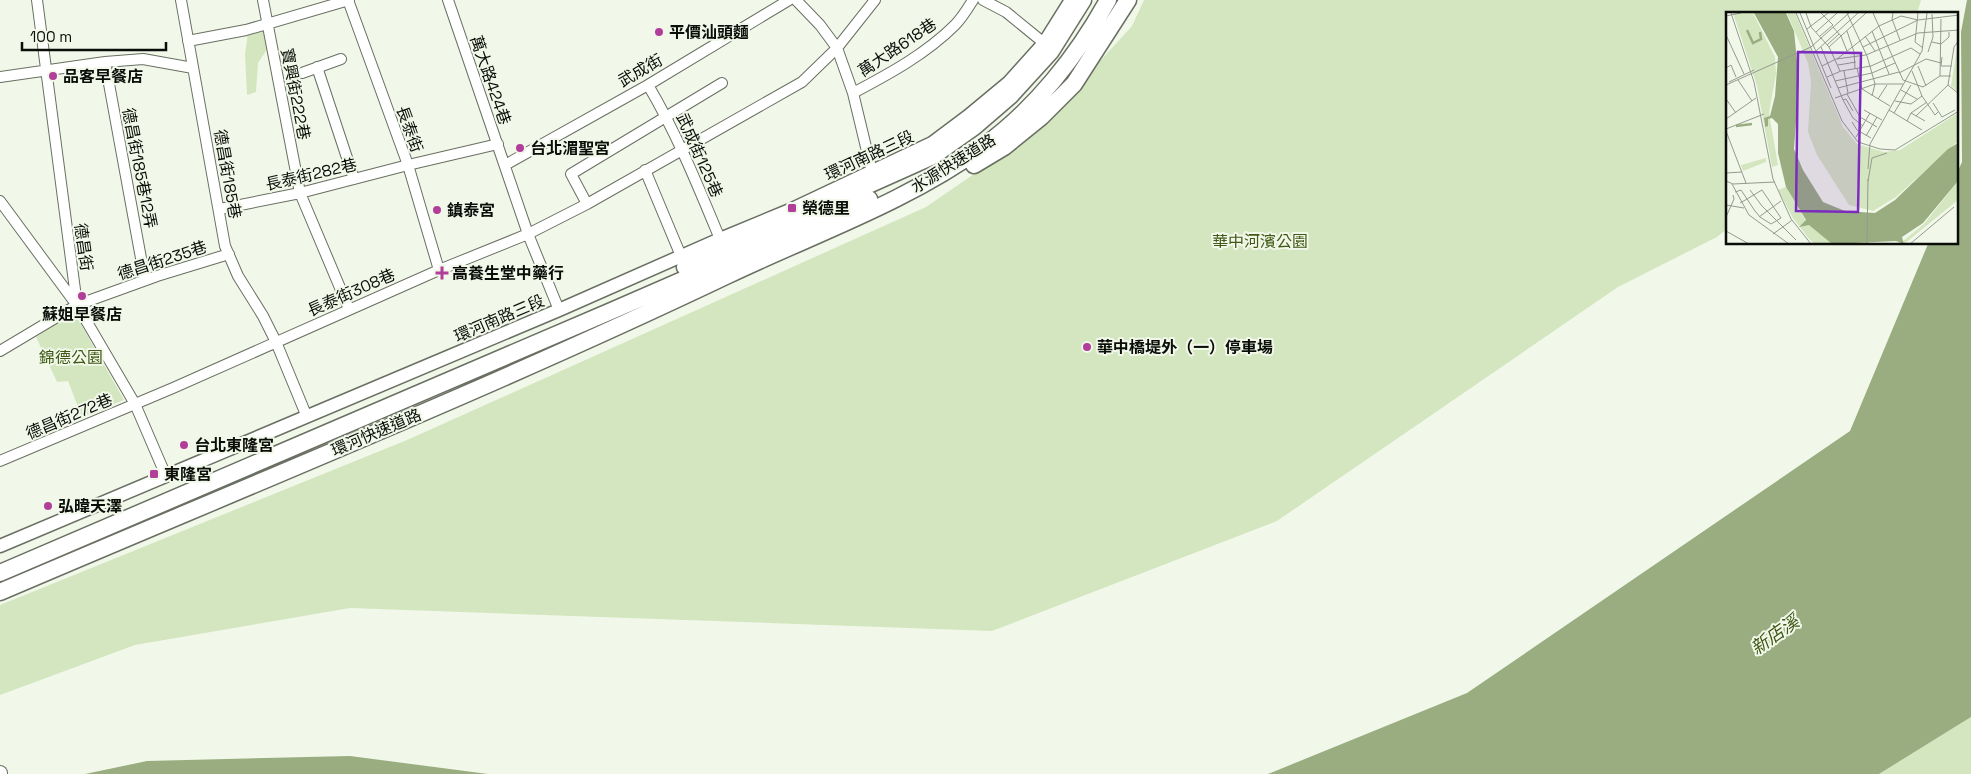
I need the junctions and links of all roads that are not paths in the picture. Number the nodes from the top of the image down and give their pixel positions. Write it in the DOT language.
graph roads {
  1 [pos="37,0"];
  2 [pos="181,0"];
  3 [pos="263,0"];
  4 [pos="349,0"];
  5 [pos="448,0"];
  6 [pos="789,0"];
  7 [pos="796,0"];
  8 [pos="875,0"];
  9 [pos="973,0"];
  10 [pos="983,0"];
  11 [pos="1071,0"];
  12 [pos="1083,0"];
  13 [pos="1096,0"];
  14 [pos="1108,0"];
  15 [pos="1119,0"];
  16 [pos="1128,0"];
  17 [pos="267,23"];
  18 [pos="188,41"];
  19 [pos="1044,43"];
  20 [pos="837,48"];
  21 [pos="341,58"];
  22 [pos="105,62"];
  23 [pos="317,67"];
  24 [pos="193,68"];
  25 [pos="45,71"];
  26 [pos="302,73"];
  27 [pos="0,77"];
  28 [pos="722,83"];
  29 [pos="648,85"];
  30 [pos="853,94"];
  31 [pos="667,117"];
  32 [pos="498,144"];
  33 [pos="985,146"];
  34 [pos="682,150"];
  35 [pos="408,165"];
  36 [pos="505,165"];
  37 [pos="646,170"];
  38 [pos="872,172"];
  39 [pos="354,179"];
  40 [pos="300,193"];
  41 [pos="0,201"];
  42 [pos="587,204"];
  43 [pos="220,209"];
  44 [pos="528,234"];
  45 [pos="720,239"];
  46 [pos="229,254"];
  47 [pos="681,256"];
  48 [pos="748,259"];
  49 [pos="439,270"];
  50 [pos="146,280"];
  51 [pos="77,305"];
  52 [pos="349,310"];
  53 [pos="559,310"];
  54 [pos="609,312"];
  55 [pos="616,328"];
  56 [pos="276,342"];
  57 [pos="0,352"];
  58 [pos="135,404"];
  59 [pos="307,417"];
  60 [pos="0,461"];
  61 [pos="166,476"];
  62 [pos="0,546"];
  63 [pos="0,573"];
  64 [pos="1,591"];
  1 -- 25 [label="street, 德昌街"];
  2 -- 18 [label="street, 德昌街185巷"];
  3 -- 17 [label="street, 寶興街222巷"];
  4 -- 17 [label="street"];
  4 -- 35 [label="street, 長泰街"];
  5 -- 32 [label="street, 萬大路424巷"];
  6 -- 29 [label="street, 武成街"];
  7 -- 20 [label="street"];
  8 -- 20 [label="street, 長泰街308巷"];
  9 -- 30 [label="street, 萬大路618巷"];
  10 -- 19 [label="street"];
  11 -- 19 [label="street, 環河南路三段"];
  12 -- 54 [label="highway"];
  13 -- 48 [label="highway, 水源快速道路"];
  14 -- 33 [label="highway, 水源快速道路"];
  15 -- 33 [label="highway"];
  16 -- 55 [label="highway"];
  17 -- 18 [label="street"];
  17 -- 40 [label="street, 寶興街222巷"];
  18 -- 24 [label="street, 德昌街185巷"];
  19 -- 38 [label="street, 環河南路三段"];
  20 -- 30 [label="street"];
  20 -- 34 [label="street, 長泰街308巷"];
  21 -- 23 [label="street"];
  22 -- 24 [label="street"];
  22 -- 25 [label="street"];
  22 -- 50 [label="street, 德昌街185巷12弄"];
  23 -- 26 [label="street"];
  23 -- 39 [label="street"];
  24 -- 43 [label="street, 德昌街185巷"];
  25 -- 27 [label="street"];
  25 -- 51 [label="street, 德昌街"];
  28 -- 31 [label="street"];
  29 -- 31 [label="street, 武成街125巷"];
  29 -- 36 [label="street, 武成街"];
  30 -- 38 [label="street"];
  31 -- 34 [label="street, 武成街125巷"];
  31 -- 42 [label="street"];
  32 -- 35 [label="street, 長泰街282巷"];
  32 -- 36 [label="street, 萬大路424巷"];
  33 -- 48 [label="highway, 水源快速道路"];
  34 -- 37 [label="street, 長泰街308巷"];
  34 -- 45 [label="street, 武成街125巷"];
  35 -- 39 [label="street, 長泰街282巷"];
  35 -- 49 [label="street, 長泰街"];
  36 -- 44 [label="street, 萬大路424巷"];
  37 -- 42 [label="street, 長泰街308巷"];
  37 -- 47 [label="street"];
  38 -- 45 [label="street, 環河南路三段"];
  39 -- 40 [label="street, 長泰街282巷"];
  40 -- 43 [label="street, 長泰街282巷"];
  40 -- 52 [label="street, 寶興街222巷"];
  41 -- 51 [label="street"];
  42 -- 44 [label="street, 長泰街308巷"];
  43 -- 46 [label="street, 德昌街185巷"];
  44 -- 49 [label="street, 長泰街308巷"];
  44 -- 53 [label="street, 萬大路424巷"];
  45 -- 47 [label="street, 環河南路三段"];
  46 -- 50 [label="street, 德昌街235巷"];
  46 -- 56 [label="street, 德昌街185巷"];
  47 -- 53 [label="street, 環河南路三段"];
  48 -- 54 [label="highway, 環河快速道路"];
  48 -- 55 [label="highway, 環河快速道路"];
  49 -- 52 [label="street, 長泰街308巷"];
  50 -- 51 [label="street, 德昌街235巷"];
  51 -- 57 [label="street, 德昌街235巷"];
  51 -- 58 [label="street, 德昌街"];
  52 -- 56 [label="street, 長泰街308巷"];
  53 -- 59 [label="street, 環河南路三段"];
  54 -- 63 [label="highway, 環河快速道路"];
  55 -- 64 [label="highway, 環河快速道路"];
  56 -- 58 [label="street, 長泰街308巷"];
  56 -- 59 [label="street, 德昌街185巷"];
  58 -- 60 [label="street, 德昌街272巷"];
  58 -- 61 [label="street, 德昌街"];
  59 -- 61 [label="street, 環河南路三段"];
  61 -- 62 [label="street, 環河南路三段"];
}
